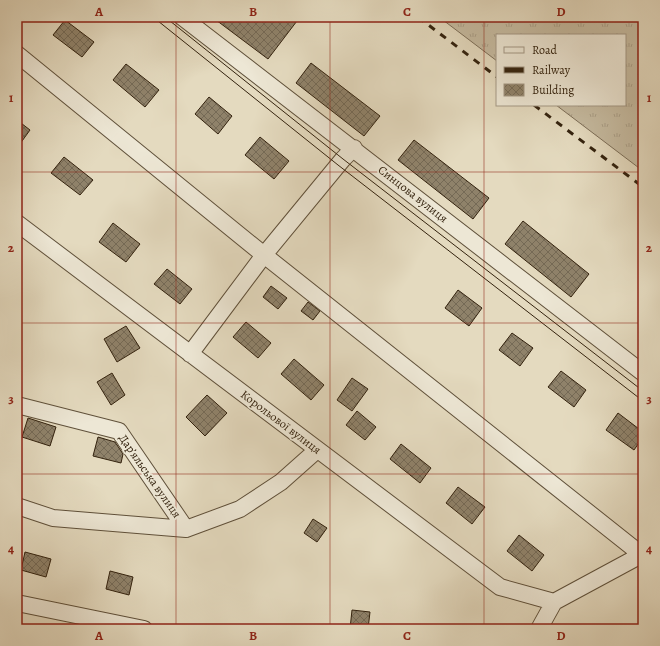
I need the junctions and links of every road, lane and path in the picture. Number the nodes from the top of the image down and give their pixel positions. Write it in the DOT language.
graph roads {
  1 [pos="182,17"];
  2 [pos="17,54"];
  3 [pos="354,148"];
  4 [pos="17,223"];
  5 [pos="264,255"];
  6 [pos="190,354"];
  7 [pos="643,373"];
  8 [pos="17,405"];
  9 [pos="317,450"];
  10 [pos="17,506"];
  11 [pos="186,529"];
  12 [pos="642,554"];
  13 [pos="554,602"];
  14 [pos="17,603"];
  15 [pos="144,629"];
  16 [pos="539,629"];
  1 -- 3 [label="street, Синцова вулиця"];
  2 -- 5 [label="street"];
  3 -- 5 [label="street"];
  3 -- 7 [label="street, Синцова вулиця"];
  4 -- 6 [label="street, Корольової вулиця"];
  5 -- 6 [label="street"];
  5 -- 12 [label="street"];
  6 -- 9 [label="street, Корольової вулиця"];
  8 -- 11 [label="street, Дар’яльська вулиця"];
  9 -- 11 [label="street"];
  9 -- 13 [label="street, Корольової вулиця"];
  10 -- 11 [label="street"];
  12 -- 13 [label="street"];
  13 -- 16 [label="street"];
  14 -- 15 [label="street"];
}
